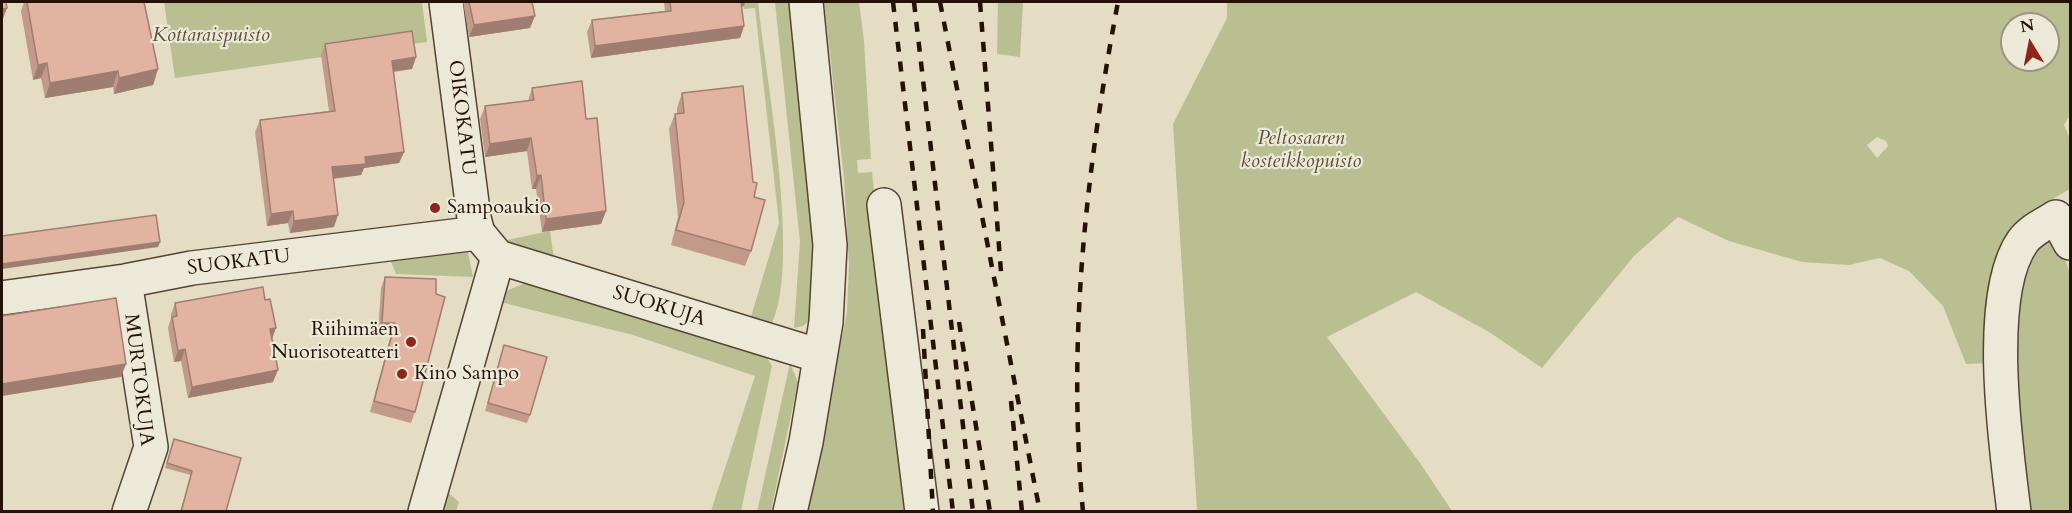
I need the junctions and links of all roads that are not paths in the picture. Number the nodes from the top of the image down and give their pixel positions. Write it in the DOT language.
graph roads {
  1 [pos="446,2"];
  2 [pos="806,2"];
  3 [pos="884,205"];
  4 [pos="2070,243"];
  5 [pos="488,245"];
  6 [pos="125,281"];
  7 [pos="2,298"];
  8 [pos="820,356"];
  9 [pos="129,512"];
  10 [pos="424,512"];
  11 [pos="790,512"];
  12 [pos="922,512"];
  13 [pos="2014,512"];
  1 -- 5 [label="street, OIKOKATU"];
  2 -- 8 [label="street"];
  3 -- 12 [label="street"];
  4 -- 13 [label="street"];
  5 -- 6 [label="street, SUOKATU"];
  5 -- 8 [label="street, SUOKUJA"];
  5 -- 10 [label="street"];
  6 -- 7 [label="street, SUOKATU"];
  6 -- 9 [label="street, MURTOKUJA"];
  8 -- 11 [label="street"];
}
